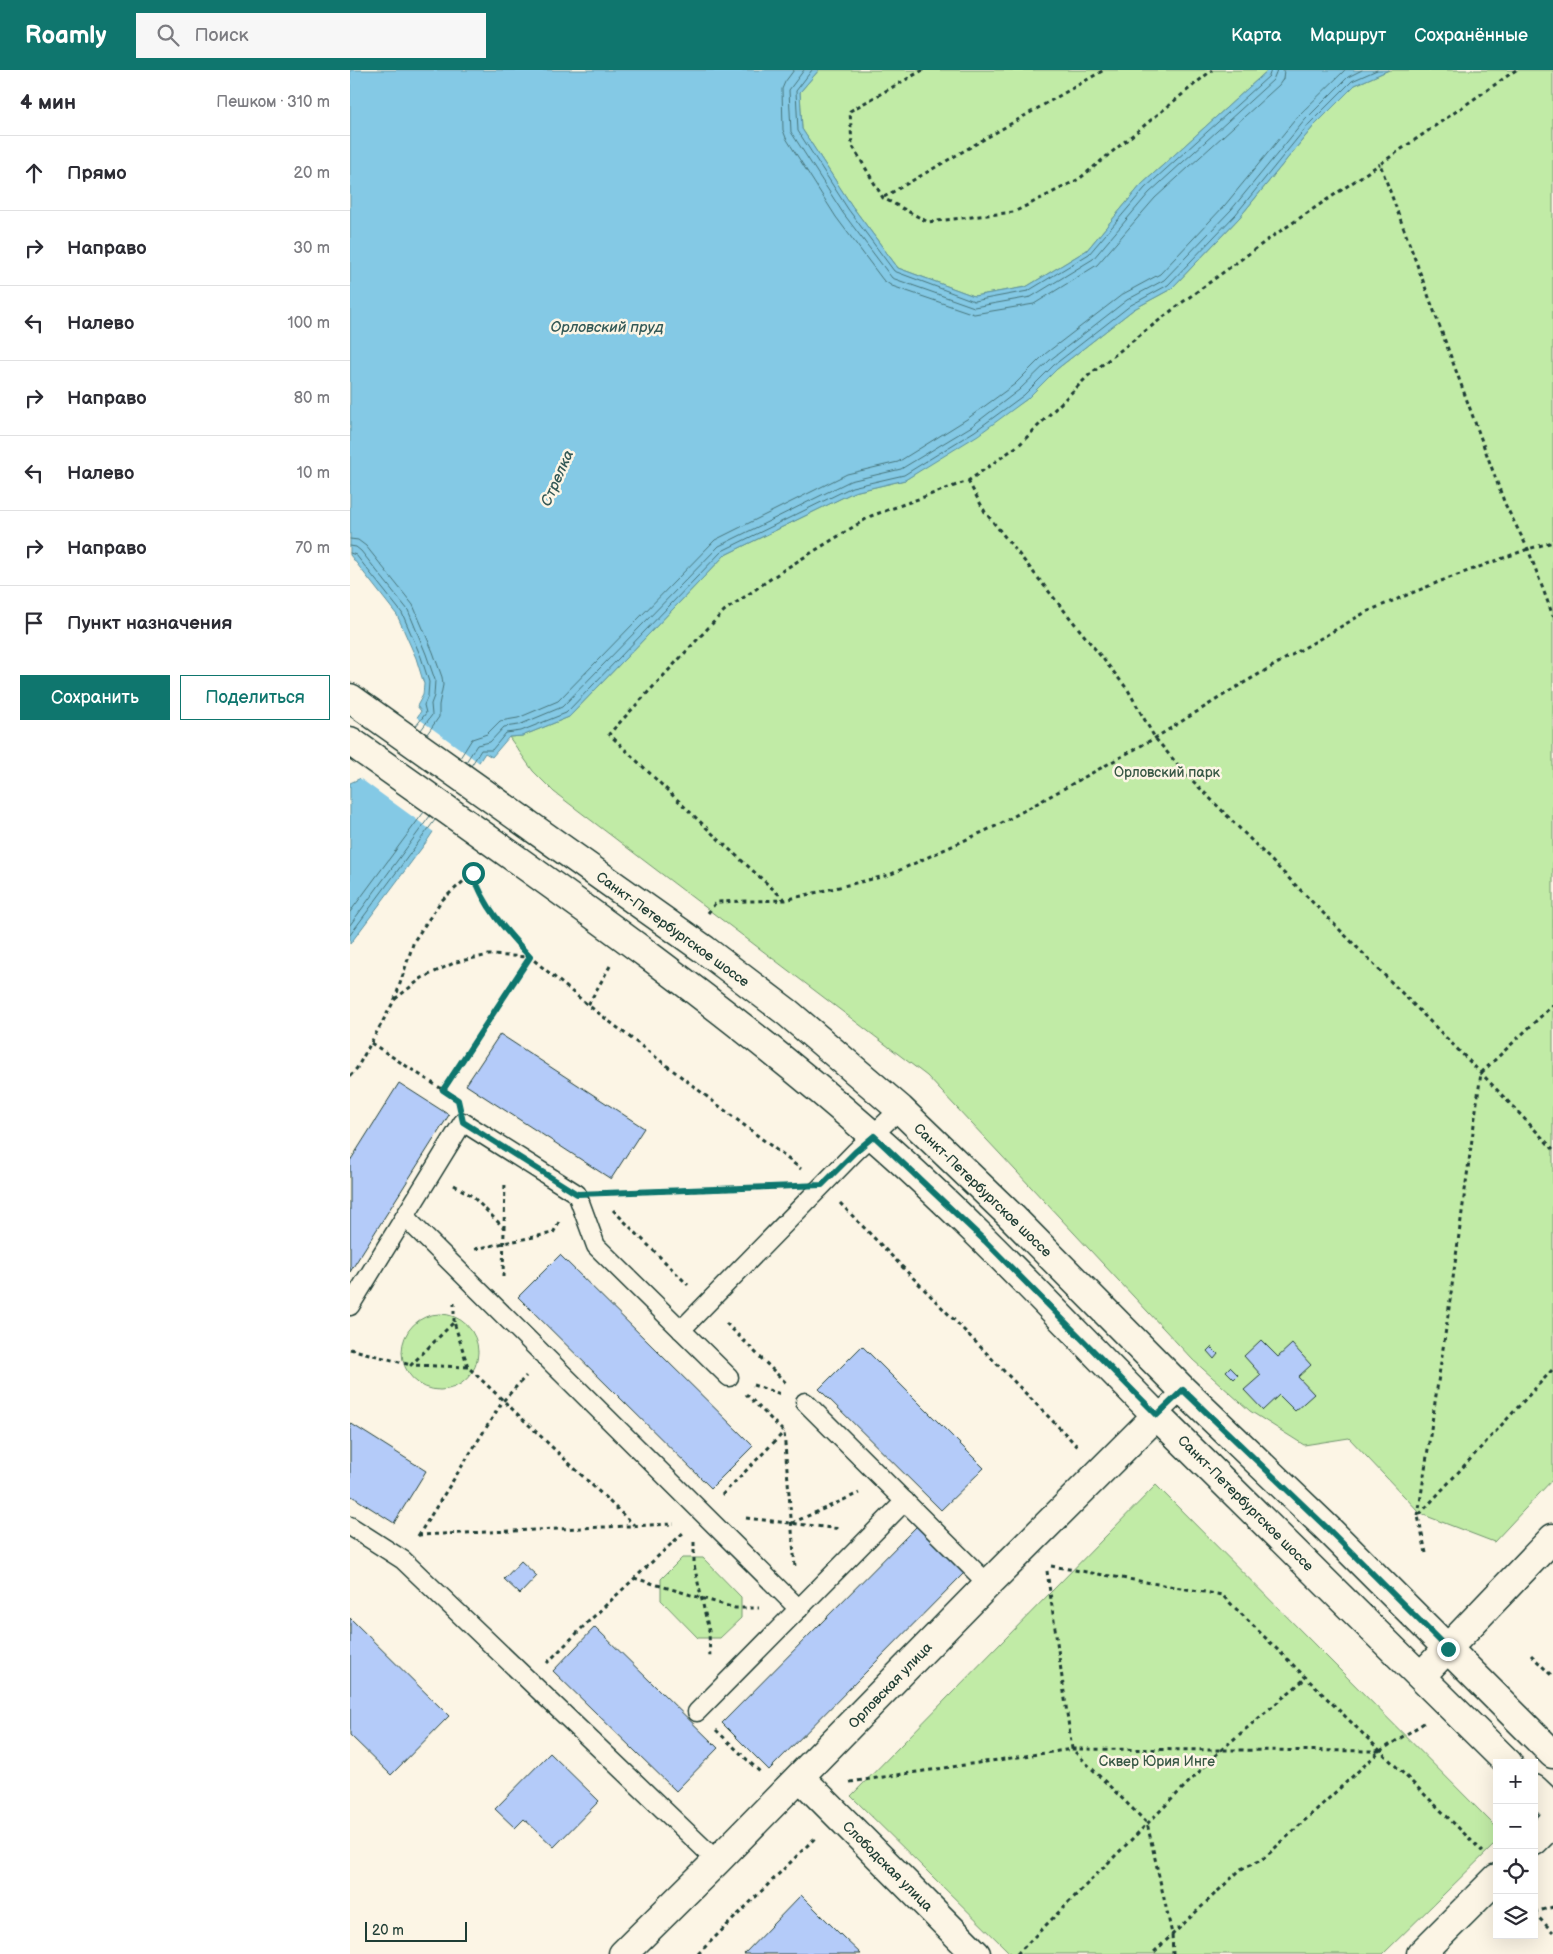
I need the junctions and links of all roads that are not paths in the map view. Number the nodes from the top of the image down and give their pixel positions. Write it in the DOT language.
graph roads {
  1 [pos="355,702"];
  2 [pos="350,740"];
  3 [pos="900,1109"];
  4 [pos="874,1136"];
  5 [pos="405,1217"];
  6 [pos="350,1306"];
  7 [pos="681,1330"];
  8 [pos="729,1377"];
  9 [pos="1183,1390"];
  10 [pos="805,1402"];
  11 [pos="1157,1415"];
  12 [pos="905,1501"];
  13 [pos="350,1526"];
  14 [pos="1553,1538"];
  15 [pos="988,1584"];
  16 [pos="799,1609"];
  17 [pos="1448,1649"];
  18 [pos="1421,1676"];
  19 [pos="697,1712"];
  20 [pos="1553,1754"];
  21 [pos="1504,1759"];
  22 [pos="797,1787"];
  23 [pos="1538,1793"];
  24 [pos="1553,1808"];
  25 [pos="1553,1822"];
  26 [pos="1538,1837"];
  27 [pos="717,1861"];
  28 [pos="1492,1868"];
  29 [pos="623,1954"];
  30 [pos="976,1954"];
  31 [pos="1421,1954"];
  1 -- 3 [label="main road, Санкт-Петербургское шоссе"];
  2 -- 4 [label="main road, Санкт-Петербургское шоссе"];
  3 -- 4 [label="lane"];
  3 -- 9 [label="main road, Санкт-Петербургское шоссе"];
  4 -- 7 [label="lane"];
  4 -- 11 [label="main road, Санкт-Петербургское шоссе"];
  5 -- 6 [label="lane"];
  5 -- 7 [label="lane"];
  5 -- 16 [label="lane"];
  7 -- 8 [label="lane"];
  9 -- 11 [label="lane"];
  9 -- 17 [label="main road, Санкт-Петербургское шоссе"];
  10 -- 12 [label="lane"];
  11 -- 15 [label="main road, Орловская улица"];
  11 -- 18 [label="main road, Санкт-Петербургское шоссе"];
  12 -- 15 [label="lane"];
  12 -- 16 [label="lane"];
  13 -- 27 [label="lane"];
  14 -- 17 [label="main road"];
  15 -- 22 [label="main road, Орловская улица"];
  16 -- 19 [label="lane"];
  17 -- 18 [label="main road"];
  17 -- 20 [label="main road, Санкт-Петербургское шоссе"];
  18 -- 21 [label="main road, Санкт-Петербургское шоссе"];
  22 -- 27 [label="main road, Орловская улица"];
  22 -- 30 [label="main road, Слободская улица"];
  23 -- 24 [label="main road"];
  25 -- 26 [label="main road"];
  27 -- 29 [label="main road, Орловская улица"];
  28 -- 31 [label="main road"];
}
